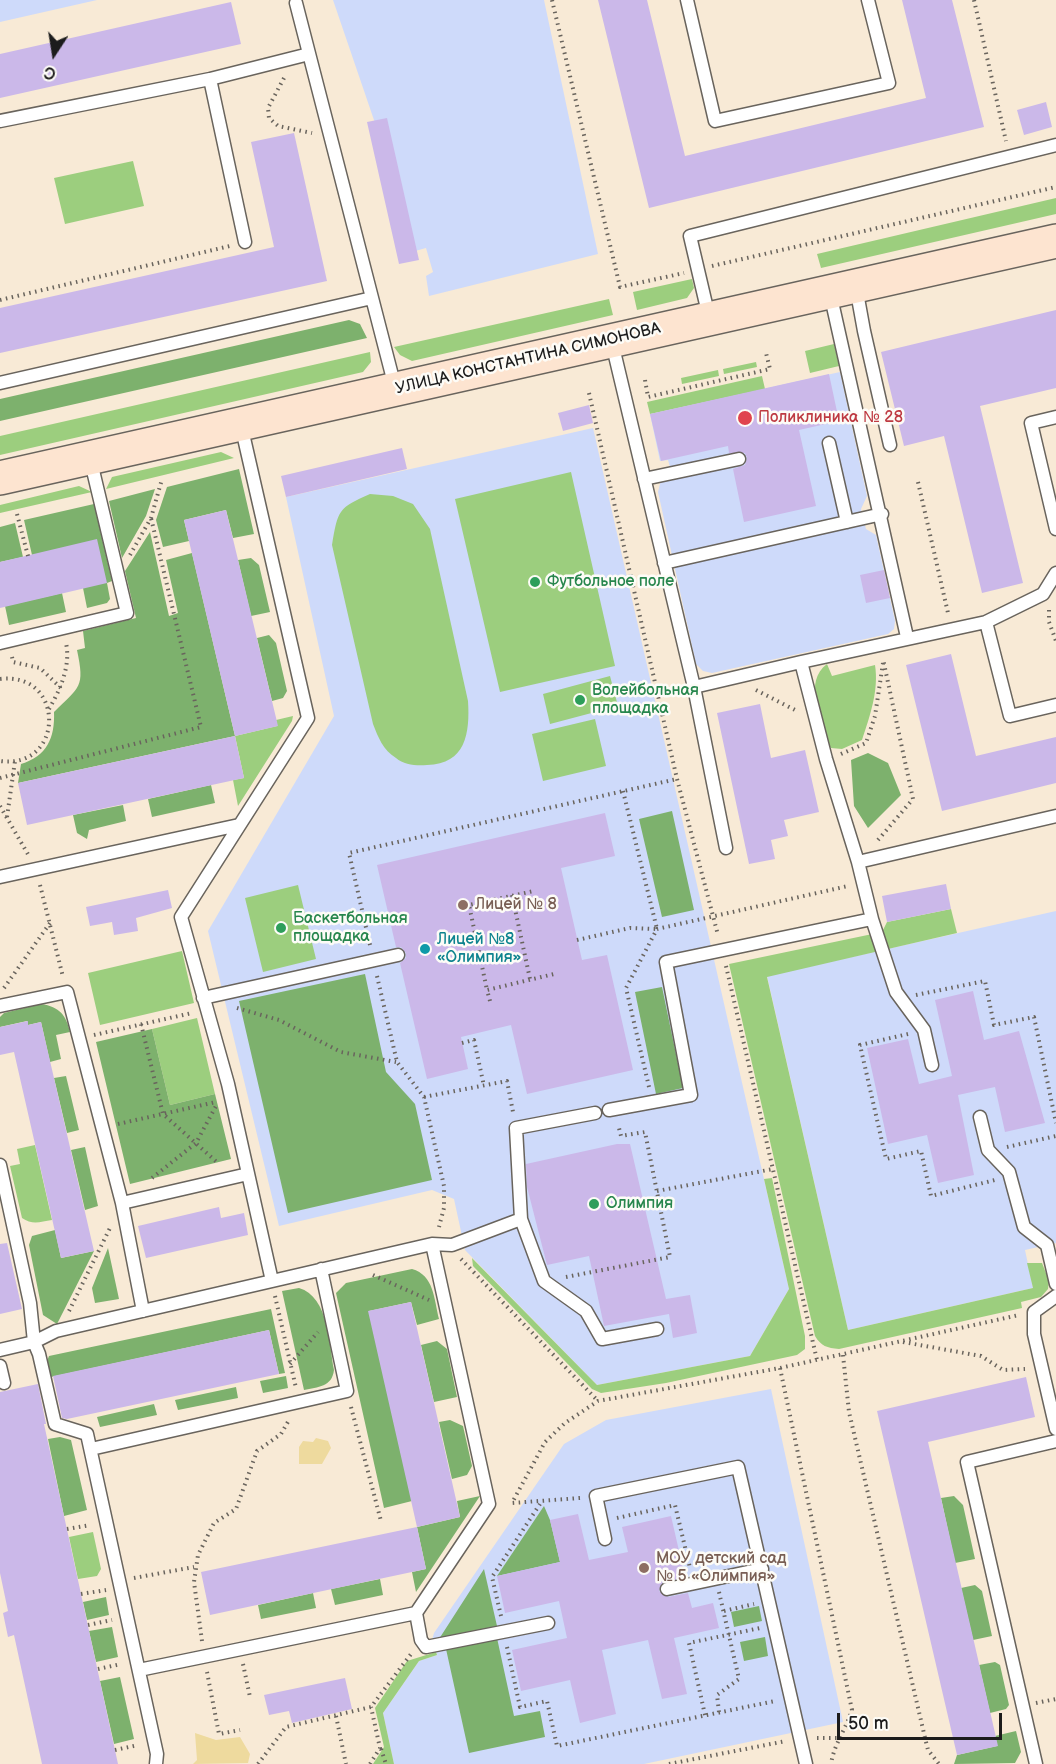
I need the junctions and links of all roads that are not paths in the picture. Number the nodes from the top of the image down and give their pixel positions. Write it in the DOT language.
graph roads {
  1 [pos="687,0"];
  2 [pos="867,0"];
  3 [pos="296,3"];
  4 [pos="309,54"];
  5 [pos="210,79"];
  6 [pos="0,121"];
  7 [pos="1056,145"];
  8 [pos="1056,241"];
  9 [pos="245,242"];
  10 [pos="843,288"];
  11 [pos="372,298"];
  12 [pos="709,319"];
  13 [pos="611,341"];
  14 [pos="0,382"];
  15 [pos="396,389"];
  16 [pos="1056,417"];
  17 [pos="240,423"];
  18 [pos="829,443"];
  19 [pos="891,445"];
  20 [pos="90,457"];
  21 [pos="739,459"];
  22 [pos="0,478"];
  23 [pos="644,478"];
  24 [pos="882,514"];
  25 [pos="847,522"];
  26 [pos="1056,529"];
  27 [pos="664,563"];
  28 [pos="1056,573"];
  29 [pos="986,622"];
  30 [pos="907,637"];
  31 [pos="4,642"];
  32 [pos="801,662"];
  33 [pos="694,687"];
  34 [pos="1056,705"];
  35 [pos="1056,816"];
  36 [pos="239,825"];
  37 [pos="726,848"];
  38 [pos="858,862"];
  39 [pos="0,877"];
  40 [pos="872,919"];
  41 [pos="398,955"];
  42 [pos="203,998"];
  43 [pos="0,1006"];
  44 [pos="932,1065"];
  45 [pos="612,1110"];
  46 [pos="595,1113"];
  47 [pos="980,1117"];
  48 [pos="0,1166"];
  49 [pos="248,1174"];
  50 [pos="122,1203"];
  51 [pos="521,1219"];
  52 [pos="432,1244"];
  53 [pos="321,1269"];
  54 [pos="272,1281"];
  55 [pos="1056,1284"];
  56 [pos="1056,1296"];
  57 [pos="143,1311"];
  58 [pos="657,1329"];
  59 [pos="34,1342"];
  60 [pos="0,1350"];
  61 [pos="0,1365"];
  62 [pos="4,1383"];
  63 [pos="1056,1429"];
  64 [pos="1056,1441"];
  65 [pos="91,1449"];
  66 [pos="605,1539"];
  67 [pos="762,1569"];
  68 [pos="667,1589"];
  69 [pos="416,1613"];
  70 [pos="548,1623"];
  71 [pos="139,1670"];
  72 [pos="156,1764"];
  73 [pos="806,1764"];
  74 [pos="1036,1764"];
  1 -- 2 [label="lane"];
  3 -- 4 [label="lane"];
  4 -- 5 [label="lane"];
  4 -- 11 [label="lane"];
  5 -- 6 [label="lane"];
  5 -- 9 [label="lane"];
  7 -- 12 [label="lane"];
  8 -- 10 [label="main road, УЛИЦА КОНСТАНТИНА СИМОНОВА"];
  10 -- 12 [label="main road, УЛИЦА КОНСТАНТИНА СИМОНОВА"];
  10 -- 19 [label="lane"];
  10 -- 24 [label="lane"];
  11 -- 14 [label="lane"];
  11 -- 15 [label="lane"];
  12 -- 13 [label="main road, УЛИЦА КОНСТАНТИНА СИМОНОВА"];
  13 -- 15 [label="main road, УЛИЦА КОНСТАНТИНА СИМОНОВА"];
  13 -- 23 [label="lane"];
  15 -- 17 [label="main road, УЛИЦА КОНСТАНТИНА СИМОНОВА"];
  16 -- 26 [label="lane"];
  17 -- 20 [label="main road, УЛИЦА КОНСТАНТИНА СИМОНОВА"];
  17 -- 36 [label="lane"];
  18 -- 25 [label="lane"];
  20 -- 22 [label="main road, УЛИЦА КОНСТАНТИНА СИМОНОВА"];
  20 -- 31 [label="lane"];
  21 -- 23 [label="lane"];
  23 -- 27 [label="lane"];
  24 -- 25 [label="lane"];
  24 -- 30 [label="lane"];
  25 -- 27 [label="lane"];
  27 -- 33 [label="lane"];
  28 -- 29 [label="lane"];
  29 -- 30 [label="lane"];
  29 -- 34 [label="lane"];
  30 -- 32 [label="lane"];
  32 -- 33 [label="lane"];
  32 -- 38 [label="lane"];
  33 -- 37 [label="lane"];
  35 -- 38 [label="lane"];
  36 -- 39 [label="lane"];
  36 -- 42 [label="lane"];
  38 -- 40 [label="lane"];
  40 -- 44 [label="lane"];
  40 -- 45 [label="lane"];
  41 -- 42 [label="lane"];
  42 -- 49 [label="lane"];
  43 -- 50 [label="lane"];
  46 -- 51 [label="lane"];
  47 -- 55 [label="lane"];
  48 -- 59 [label="lane"];
  49 -- 50 [label="lane"];
  49 -- 54 [label="lane"];
  50 -- 57 [label="lane"];
  51 -- 52 [label="lane"];
  51 -- 58 [label="lane"];
  52 -- 53 [label="lane"];
  52 -- 69 [label="lane"];
  53 -- 54 [label="lane"];
  53 -- 65 [label="lane"];
  54 -- 57 [label="lane"];
  56 -- 63 [label="lane"];
  57 -- 59 [label="lane"];
  59 -- 60 [label="lane"];
  59 -- 65 [label="lane"];
  61 -- 62 [label="lane"];
  64 -- 74 [label="lane"];
  65 -- 71 [label="lane"];
  66 -- 67 [label="lane"];
  67 -- 68 [label="lane"];
  67 -- 73 [label="lane"];
  69 -- 70 [label="lane"];
  69 -- 71 [label="lane"];
  71 -- 72 [label="lane"];
}
